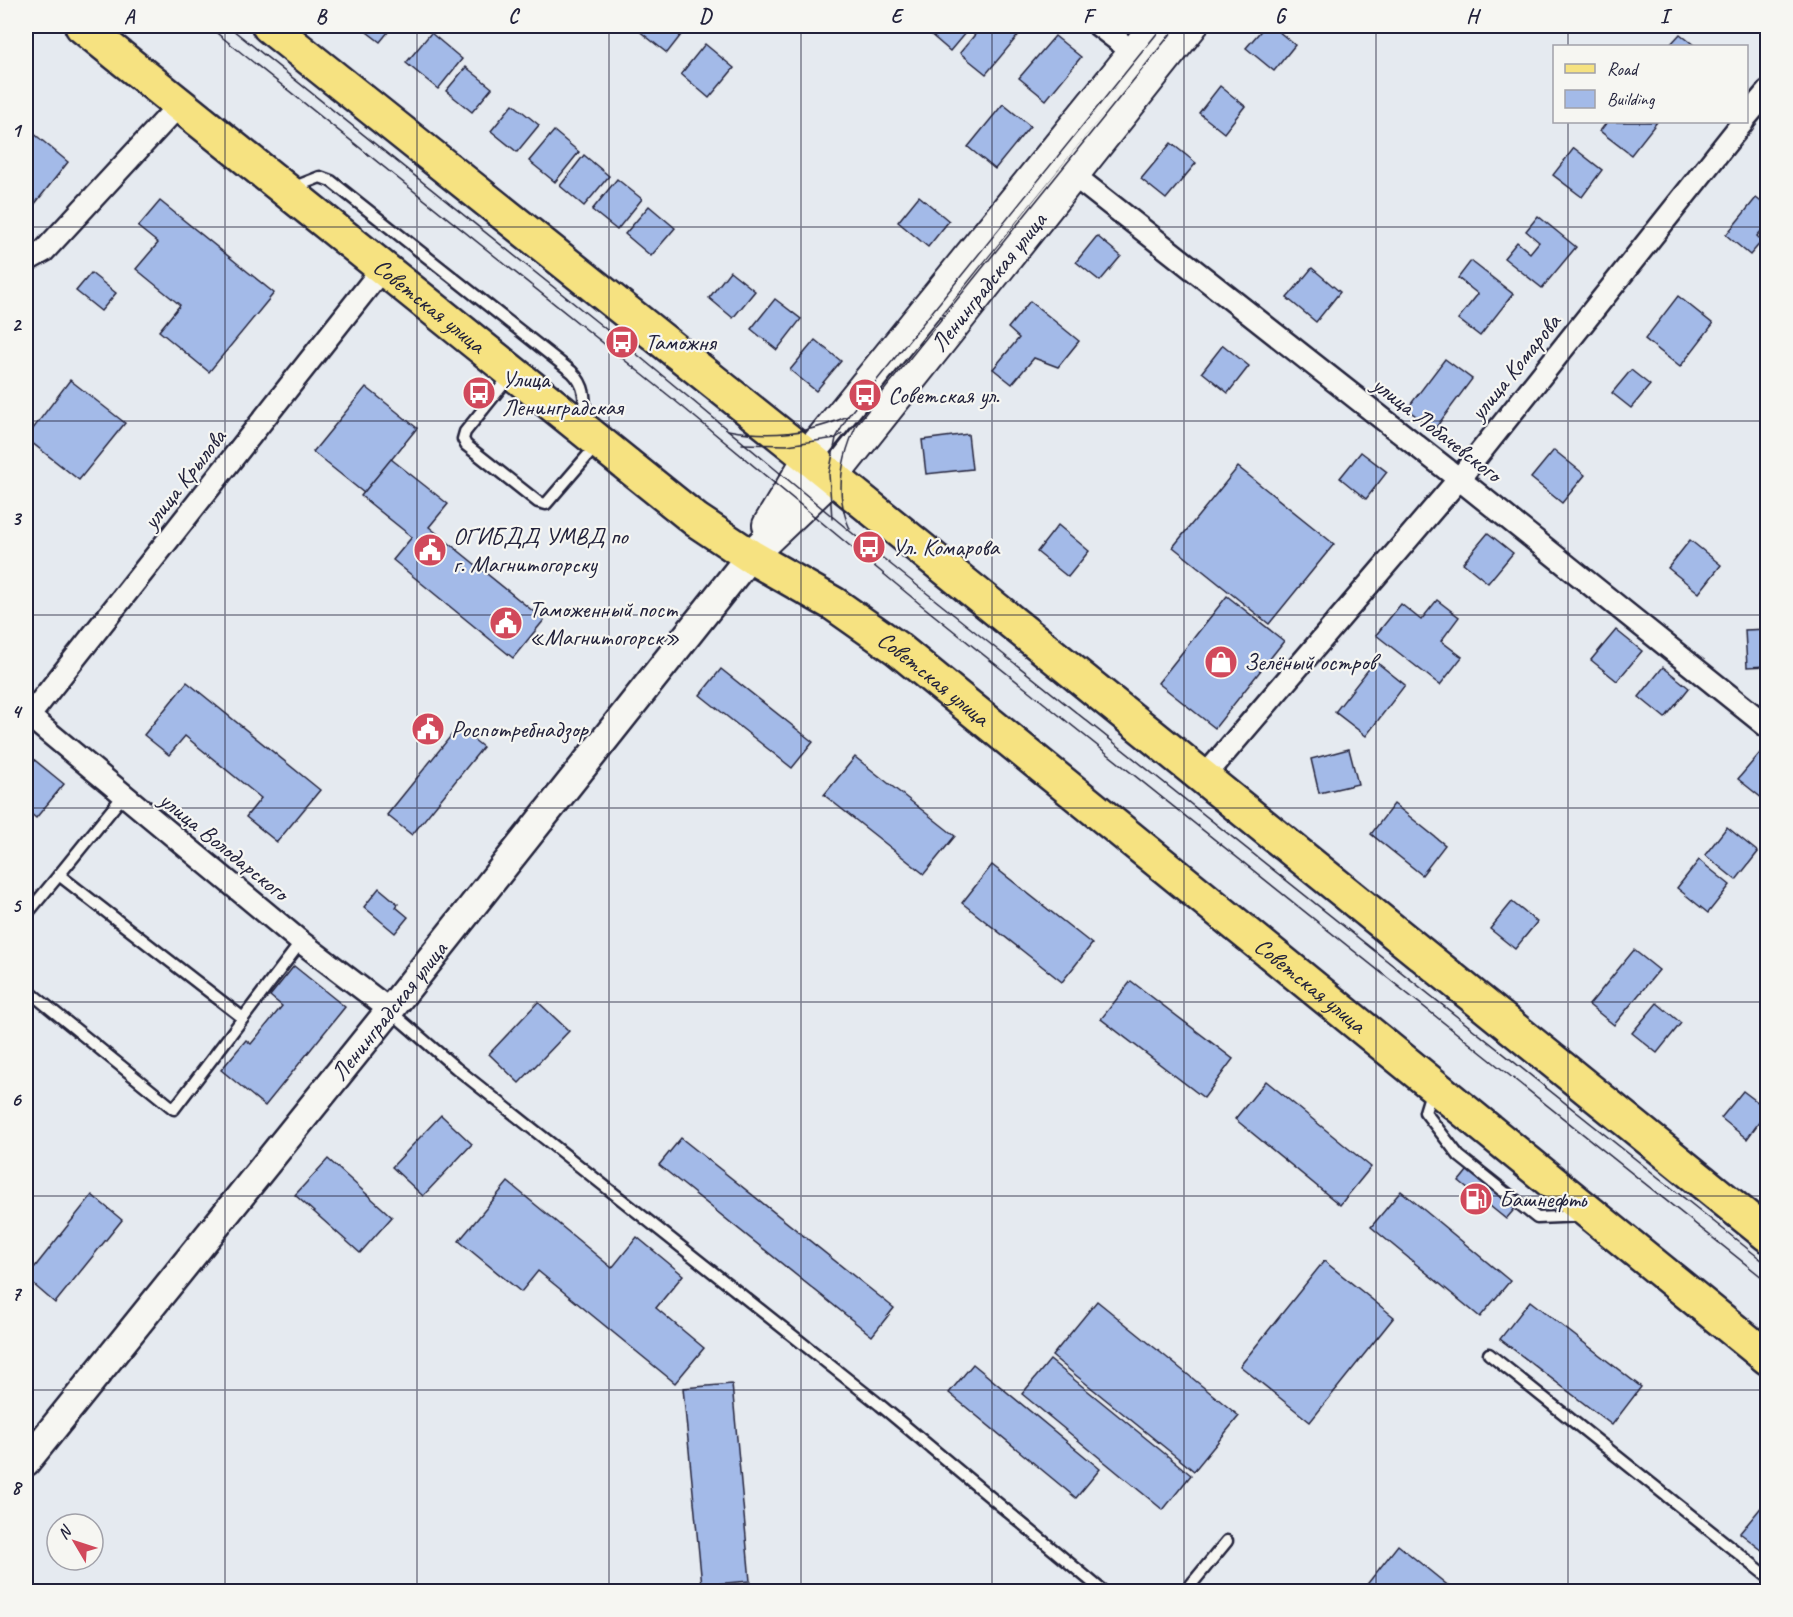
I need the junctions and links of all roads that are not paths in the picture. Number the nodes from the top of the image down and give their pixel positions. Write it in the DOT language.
graph roads {
  1 [pos="82,26"];
  2 [pos="270,26"];
  3 [pos="1099,26"];
  4 [pos="1155,26"];
  5 [pos="1192,26"];
  6 [pos="1133,52"];
  7 [pos="1767,91"];
  8 [pos="180,105"];
  9 [pos="1748,115"];
  10 [pos="1742,123"];
  11 [pos="1072,174"];
  12 [pos="286,191"];
  13 [pos="26,261"];
  14 [pos="382,269"];
  15 [pos="513,373"];
  16 [pos="591,436"];
  17 [pos="820,467"];
  18 [pos="1459,478"];
  19 [pos="750,556"];
  20 [pos="27,718"];
  21 [pos="1767,727"];
  22 [pos="1204,777"];
  23 [pos="123,796"];
  24 [pos="58,875"];
  25 [pos="26,915"];
  26 [pos="301,942"];
  27 [pos="26,989"];
  28 [pos="390,1010"];
  29 [pos="243,1018"];
  30 [pos="1767,1235"];
  31 [pos="1489,1354"];
  32 [pos="1767,1358"];
  33 [pos="26,1462"];
  34 [pos="1227,1541"];
  35 [pos="1767,1577"];
  36 [pos="1104,1592"];
  37 [pos="1185,1592"];
  1 -- 8 [label="main road, Советская улица"];
  2 -- 17 [label="main road"];
  3 -- 6 [label="street"];
  4 -- 6 [label="main road, Ленинградская улица"];
  5 -- 11 [label="main road, Ленинградская улица"];
  6 -- 17 [label="main road, Ленинградская улица"];
  7 -- 9 [label="street"];
  8 -- 12 [label="main road, Советская улица"];
  8 -- 13 [label="street"];
  10 -- 18 [label="street, улица Комарова"];
  11 -- 17 [label="main road, Ленинградская улица"];
  11 -- 18 [label="street, улица Лобачевского"];
  12 -- 14 [label="main road, Советская улица"];
  12 -- 16 [label="lane"];
  14 -- 15 [label="main road, Советская улица"];
  14 -- 20 [label="street, улица Крылова"];
  15 -- 16 [label="main road, Советская улица"];
  15 -- 16 [label="lane"];
  16 -- 19 [label="main road, Советская улица"];
  17 -- 19 [label="main road, Ленинградская улица"];
  17 -- 22 [label="main road"];
  18 -- 21 [label="street, улица Лобачевского"];
  18 -- 22 [label="street, улица Комарова"];
  19 -- 28 [label="street, Ленинградская улица"];
  19 -- 32 [label="main road, Советская улица"];
  20 -- 23 [label="street, улица Володарского"];
  22 -- 30 [label="main road"];
  23 -- 24 [label="lane"];
  23 -- 26 [label="street, улица Володарского"];
  24 -- 25 [label="lane"];
  24 -- 29 [label="lane"];
  26 -- 28 [label="street, улица Володарского"];
  26 -- 29 [label="lane"];
  27 -- 29 [label="lane"];
  28 -- 33 [label="street, Ленинградская улица"];
  28 -- 36 [label="lane"];
  31 -- 35 [label="lane"];
  34 -- 37 [label="lane"];
}
